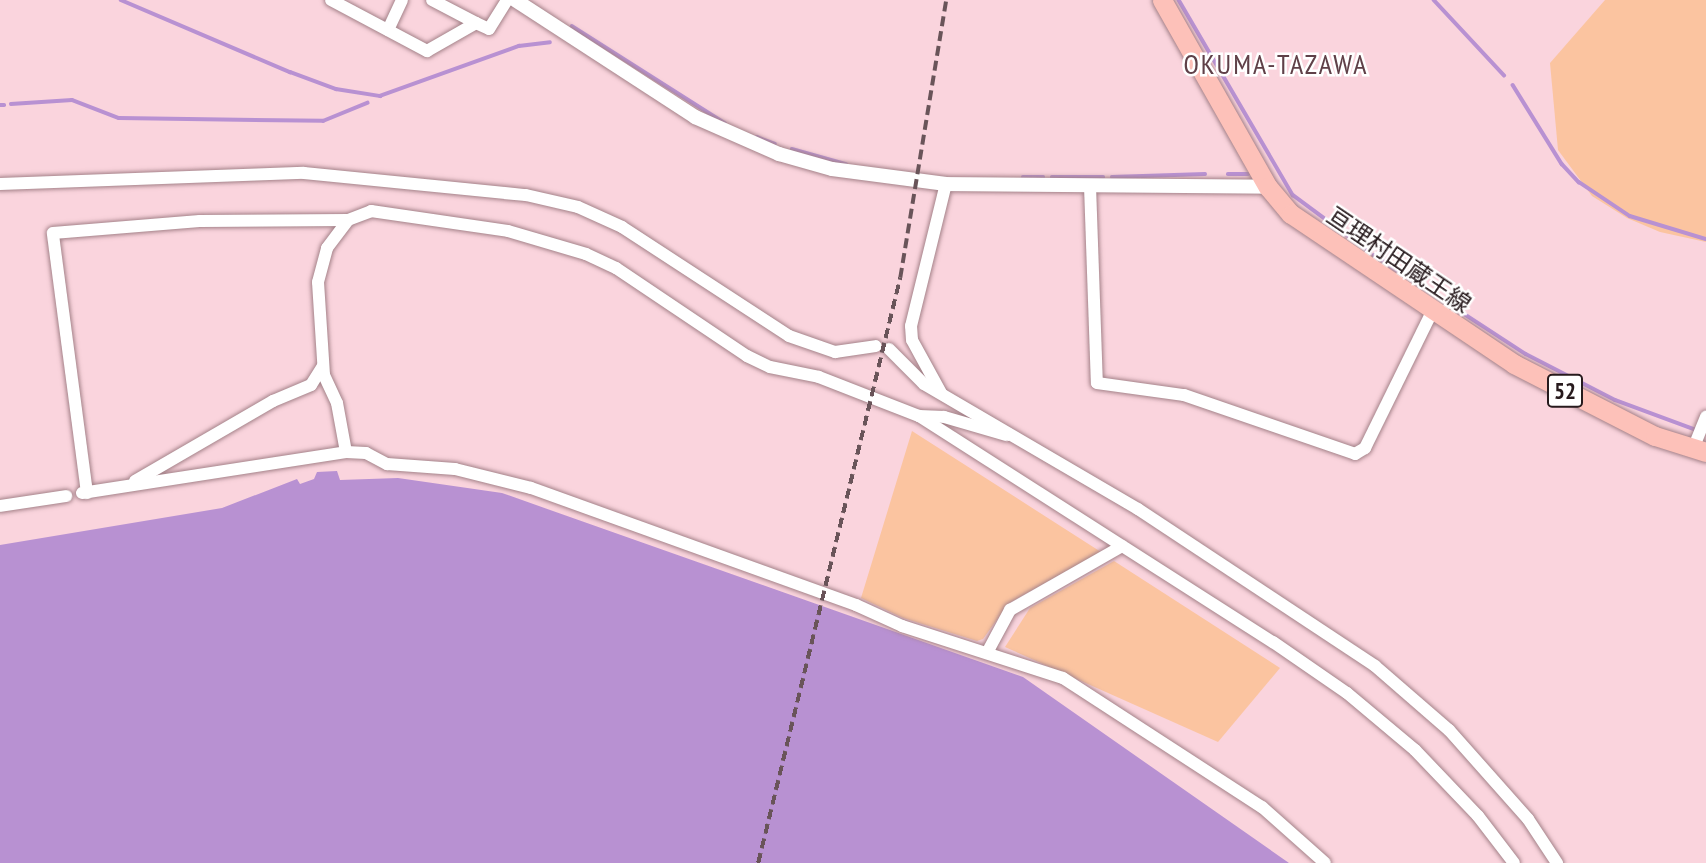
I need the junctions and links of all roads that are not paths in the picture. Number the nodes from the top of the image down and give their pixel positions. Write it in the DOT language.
graph roads {
  1 [pos="331,0"];
  2 [pos="402,0"];
  3 [pos="432,0"];
  4 [pos="507,0"];
  5 [pos="516,0"];
  6 [pos="1162,0"];
  7 [pos="476,23"];
  8 [pos="388,30"];
  9 [pos="0,184"];
  10 [pos="946,184"];
  11 [pos="1090,186"];
  12 [pos="1268,187"];
  13 [pos="348,220"];
  14 [pos="1432,312"];
  15 [pos="325,362"];
  16 [pos="942,394"];
  17 [pos="919,416"];
  18 [pos="1706,417"];
  19 [pos="1030,442"];
  20 [pos="1700,451"];
  21 [pos="346,452"];
  22 [pos="129,484"];
  23 [pos="66,496"];
  24 [pos="0,506"];
  25 [pos="1122,546"];
  26 [pos="988,650"];
  27 [pos="1325,863"];
  28 [pos="1514,863"];
  29 [pos="1558,863"];
  1 -- 8 [label="street"];
  2 -- 8 [label="street"];
  3 -- 7 [label="street"];
  4 -- 7 [label="street"];
  5 -- 10 [label="street"];
  6 -- 12 [label="main road, 亘理村田蔵王線 / 52"];
  7 -- 8 [label="street"];
  9 -- 16 [label="street"];
  10 -- 11 [label="street"];
  10 -- 16 [label="street"];
  11 -- 12 [label="street"];
  11 -- 14 [label="street"];
  12 -- 14 [label="main road, 亘理村田蔵王線 / 52"];
  13 -- 15 [label="street"];
  13 -- 17 [label="street"];
  13 -- 22 [label="street"];
  14 -- 20 [label="main road, 亘理村田蔵王線 / 52"];
  15 -- 21 [label="street"];
  15 -- 22 [label="street"];
  16 -- 19 [label="street"];
  17 -- 19 [label="street"];
  17 -- 25 [label="street"];
  18 -- 20 [label="street"];
  19 -- 29 [label="street"];
  21 -- 22 [label="street"];
  21 -- 26 [label="street"];
  23 -- 24 [label="street"];
  25 -- 26 [label="street"];
  25 -- 28 [label="street"];
  26 -- 27 [label="street"];
}
